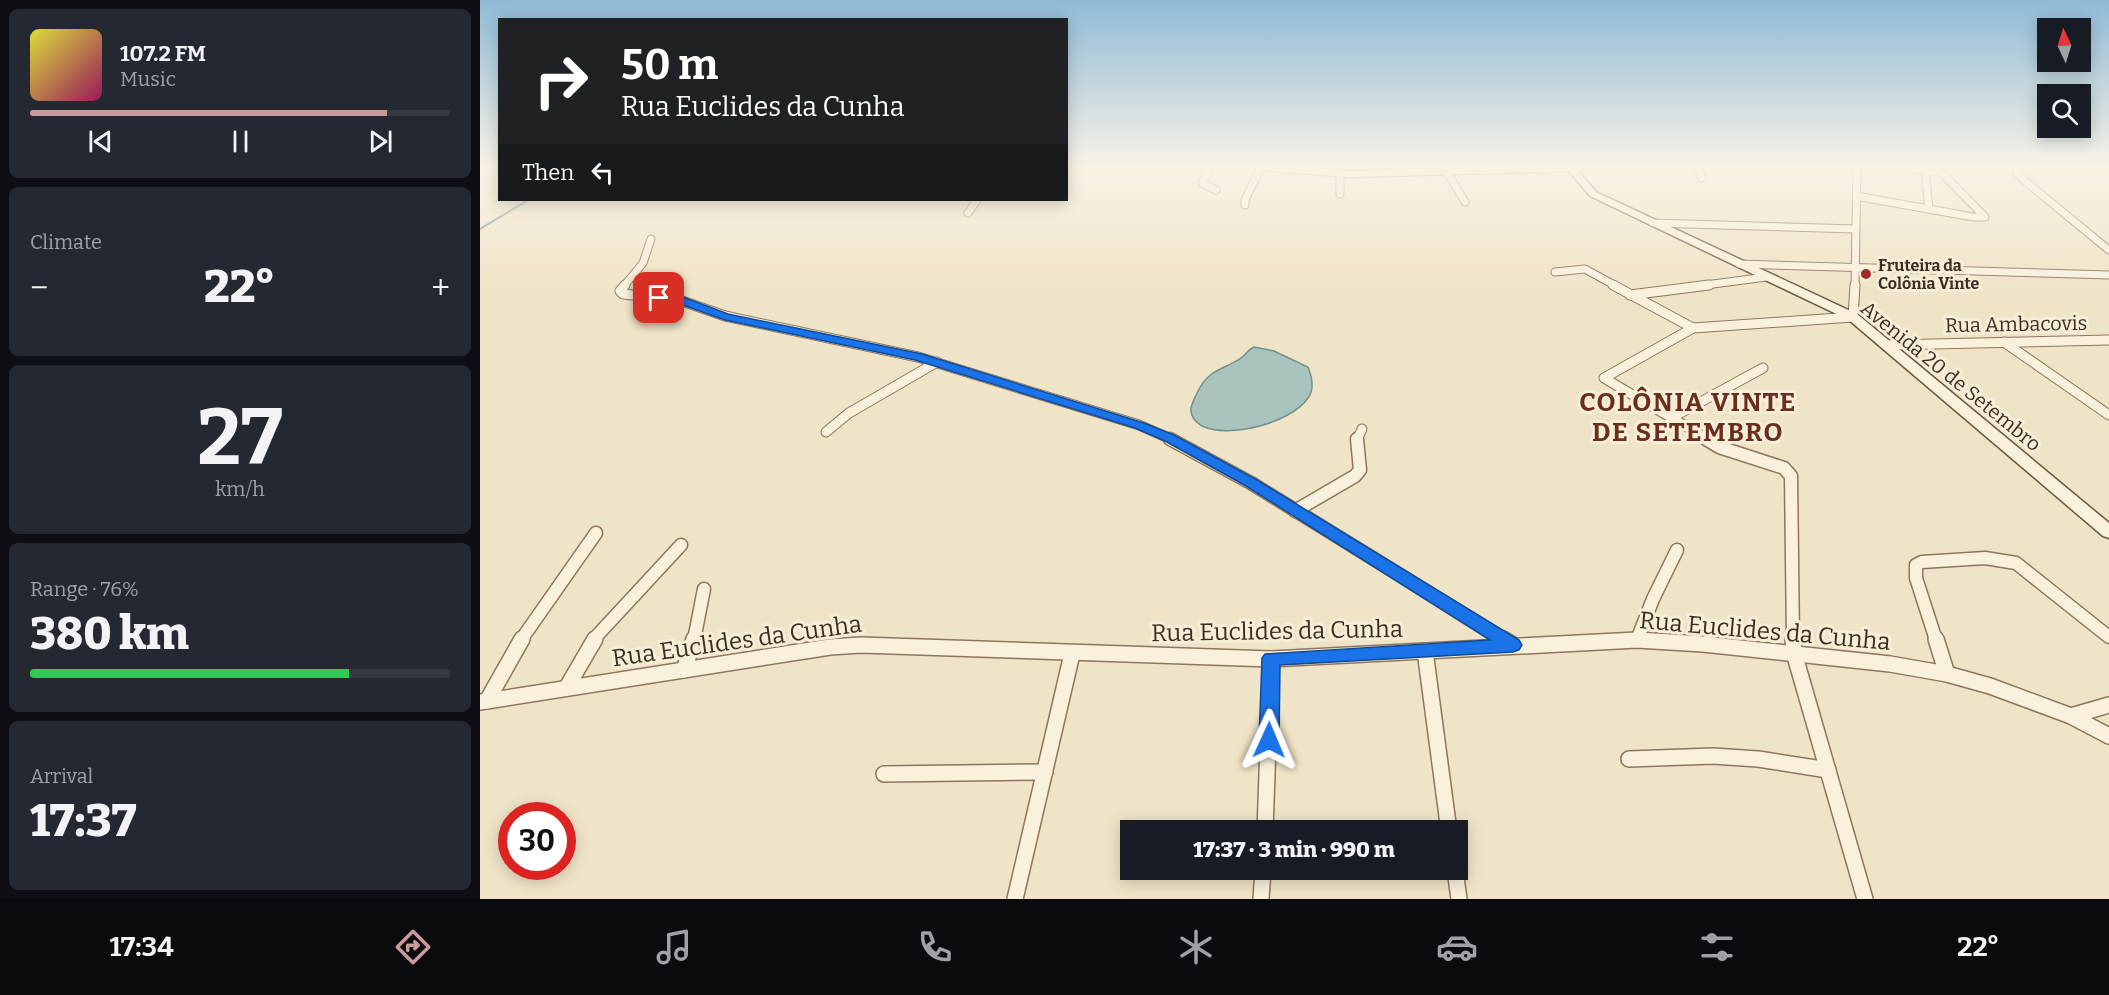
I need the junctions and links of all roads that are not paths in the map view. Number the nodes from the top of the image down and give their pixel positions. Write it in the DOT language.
graph roads {
  1 [pos="971,208"];
  2 [pos="1623,208"];
  3 [pos="1856,208"];
  4 [pos="1923,208"];
  5 [pos="1976,208"];
  6 [pos="2058,208"];
  7 [pos="1929,209"];
  8 [pos="968,213"];
  9 [pos="1653,223"];
  10 [pos="1855,230"];
  11 [pos="651,239"];
  12 [pos="2109,250"];
  13 [pos="1739,264"];
  14 [pos="1857,268"];
  15 [pos="1555,272"];
  16 [pos="2109,275"];
  17 [pos="1766,277"];
  18 [pos="1629,295"];
  19 [pos="1853,317"];
  20 [pos="1693,328"];
  21 [pos="2109,340"];
  22 [pos="2004,342"];
  23 [pos="1888,345"];
  24 [pos="937,362"];
  25 [pos="1763,368"];
  26 [pos="2109,415"];
  27 [pos="1673,417"];
  28 [pos="1362,429"];
  29 [pos="826,432"];
  30 [pos="1295,511"];
  31 [pos="2109,532"];
  32 [pos="596,533"];
  33 [pos="681,545"];
  34 [pos="1677,550"];
  35 [pos="704,589"];
  36 [pos="2109,637"];
  37 [pos="1637,640"];
  38 [pos="1513,645"];
  39 [pos="1425,651"];
  40 [pos="1794,653"];
  41 [pos="1072,654"];
  42 [pos="1271,658"];
  43 [pos="684,670"];
  44 [pos="1947,674"];
  45 [pos="567,687"];
  46 [pos="483,701"];
  47 [pos="2109,705"];
  48 [pos="2071,716"];
  49 [pos="2109,736"];
  50 [pos="1629,759"];
  51 [pos="1828,770"];
  52 [pos="1045,772"];
  53 [pos="884,774"];
  54 [pos="1265,820"];
  55 [pos="1448,820"];
  56 [pos="1262,880"];
  57 [pos="1456,880"];
  58 [pos="1015,899"];
  59 [pos="1261,899"];
  60 [pos="1459,899"];
  61 [pos="1865,899"];
  1 -- 8 [label="street"];
  2 -- 9 [label="street, Avenida 20 de Setembro"];
  3 -- 10 [label="street"];
  4 -- 7 [label="street"];
  5 -- 7 [label="street"];
  6 -- 12 [label="street"];
  9 -- 10 [label="street"];
  9 -- 13 [label="street, Avenida 20 de Setembro"];
  10 -- 14 [label="street"];
  11 -- 24 [label="street"];
  13 -- 14 [label="street"];
  13 -- 17 [label="street, Avenida 20 de Setembro"];
  14 -- 16 [label="street"];
  14 -- 19 [label="street"];
  15 -- 18 [label="street"];
  17 -- 18 [label="street"];
  17 -- 19 [label="street, Avenida 20 de Setembro"];
  18 -- 20 [label="street"];
  19 -- 20 [label="street"];
  19 -- 23 [label="street, Avenida 20 de Setembro"];
  20 -- 27 [label="street"];
  21 -- 22 [label="street, Rua Ambacovis"];
  22 -- 23 [label="street, Rua Ambacovis"];
  22 -- 26 [label="street"];
  23 -- 31 [label="street, Avenida 20 de Setembro"];
  24 -- 29 [label="street"];
  24 -- 30 [label="street"];
  25 -- 27 [label="street"];
  27 -- 40 [label="street"];
  28 -- 30 [label="street"];
  30 -- 38 [label="street"];
  32 -- 46 [label="street"];
  33 -- 45 [label="street"];
  34 -- 37 [label="street"];
  35 -- 43 [label="street"];
  36 -- 44 [label="street"];
  37 -- 38 [label="street, Rua Euclides da Cunha"];
  37 -- 40 [label="street, Rua Euclides da Cunha"];
  38 -- 39 [label="street, Rua Euclides da Cunha"];
  39 -- 42 [label="street, Rua Euclides da Cunha"];
  39 -- 55 [label="street"];
  40 -- 44 [label="street, Rua Euclides da Cunha"];
  40 -- 51 [label="street"];
  41 -- 42 [label="street, Rua Euclides da Cunha"];
  41 -- 43 [label="street, Rua Euclides da Cunha"];
  41 -- 52 [label="street"];
  42 -- 54 [label="street"];
  43 -- 45 [label="street, Rua Euclides da Cunha"];
  44 -- 48 [label="street, Rua Euclides da Cunha"];
  45 -- 46 [label="street, Rua Euclides da Cunha"];
  47 -- 48 [label="street"];
  48 -- 49 [label="street, Rua Euclides da Cunha"];
  50 -- 51 [label="street"];
  51 -- 61 [label="street"];
  52 -- 53 [label="street"];
  52 -- 58 [label="street"];
  56 -- 59 [label="street"];
  57 -- 60 [label="street"];
}
